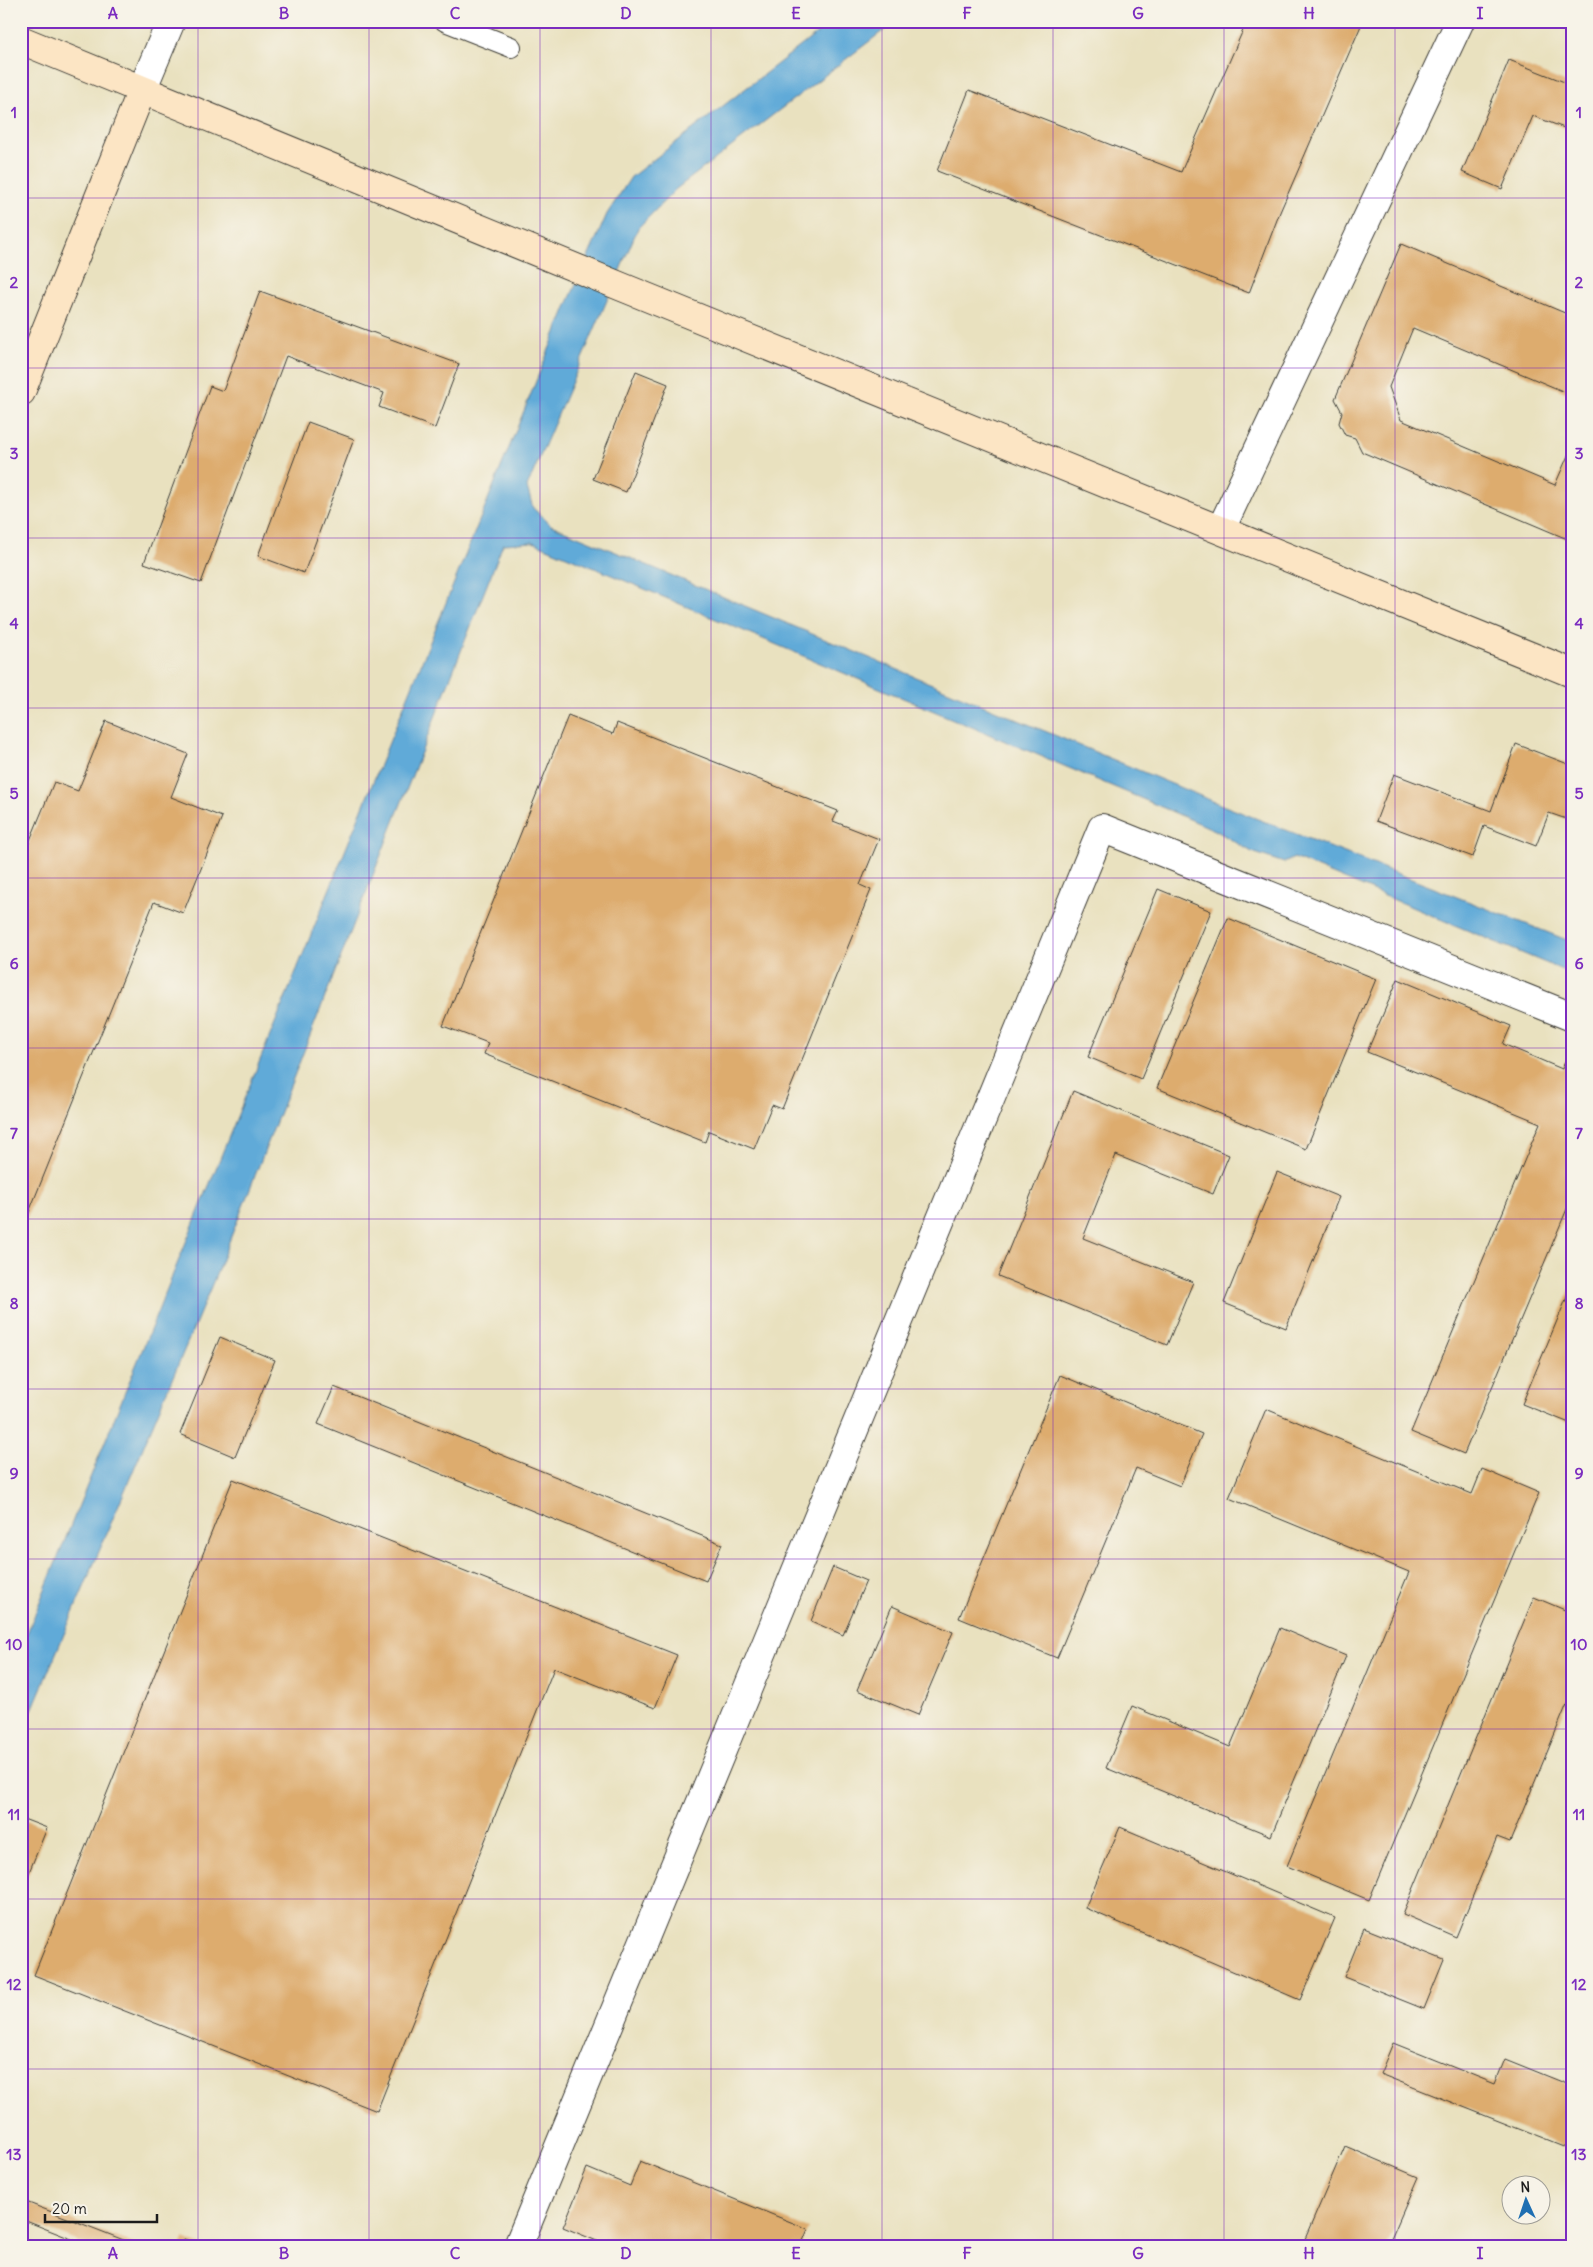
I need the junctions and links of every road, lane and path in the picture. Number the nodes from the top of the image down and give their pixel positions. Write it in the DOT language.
graph roads {
  1 [pos="171,21"];
  2 [pos="444,21"];
  3 [pos="1460,21"];
  4 [pos="21,40"];
  5 [pos="511,47"];
  6 [pos="142,90"];
  7 [pos="21,392"];
  8 [pos="1221,529"];
  9 [pos="1572,673"];
  10 [pos="1572,1018"];
  11 [pos="518,2246"];
  1 -- 6 [label="street"];
  2 -- 5 [label="lane"];
  3 -- 8 [label="street"];
  4 -- 6 [label="street"];
  6 -- 7 [label="street"];
  6 -- 8 [label="street"];
  8 -- 9 [label="street"];
  10 -- 11 [label="street"];
}
